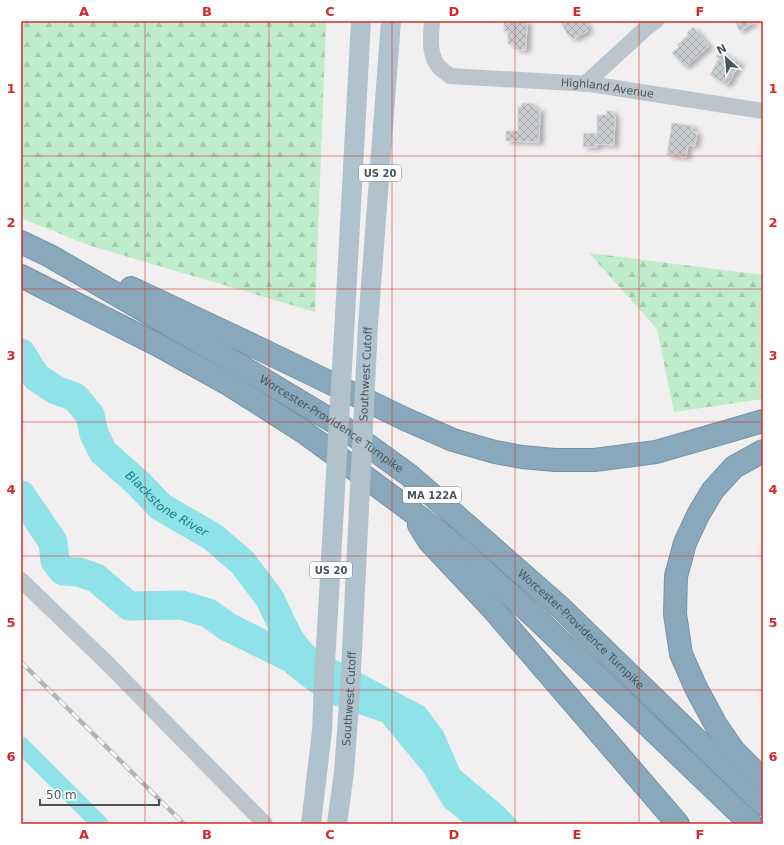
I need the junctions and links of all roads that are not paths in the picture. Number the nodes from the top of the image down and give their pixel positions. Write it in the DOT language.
graph roads {
  1 [pos="361,21"];
  2 [pos="391,21"];
  3 [pos="432,21"];
  4 [pos="656,21"];
  5 [pos="585,84"];
  6 [pos="763,111"];
  7 [pos="21,242"];
  8 [pos="50,256"];
  9 [pos="25,278"];
  10 [pos="763,420"];
  11 [pos="763,451"];
  12 [pos="410,510"];
  13 [pos="21,580"];
  14 [pos="763,780"];
  15 [pos="763,804"];
  16 [pos="265,824"];
  17 [pos="311,824"];
  18 [pos="337,824"];
  19 [pos="678,824"];
  20 [pos="751,824"];
  1 -- 17 [label="main road, US 20, bridge"];
  2 -- 18 [label="main road, Southwest Cutoff / US 20, bridge"];
  3 -- 5 [label="street, Highland Avenue"];
  4 -- 5 [label="street"];
  5 -- 6 [label="street, Highland Avenue"];
  7 -- 8 [label="highway, Worcester-Providence Turnpike / MA 122A"];
  8 -- 10 [label="highway"];
  8 -- 15 [label="highway, Worcester-Providence Turnpike / MA 122A"];
  9 -- 12 [label="highway, Worcester-Providence Turnpike / MA 122A"];
  11 -- 14 [label="highway"];
  12 -- 19 [label="highway"];
  12 -- 20 [label="highway, Worcester-Providence Turnpike / MA 122A"];
  13 -- 16 [label="street"];
}
